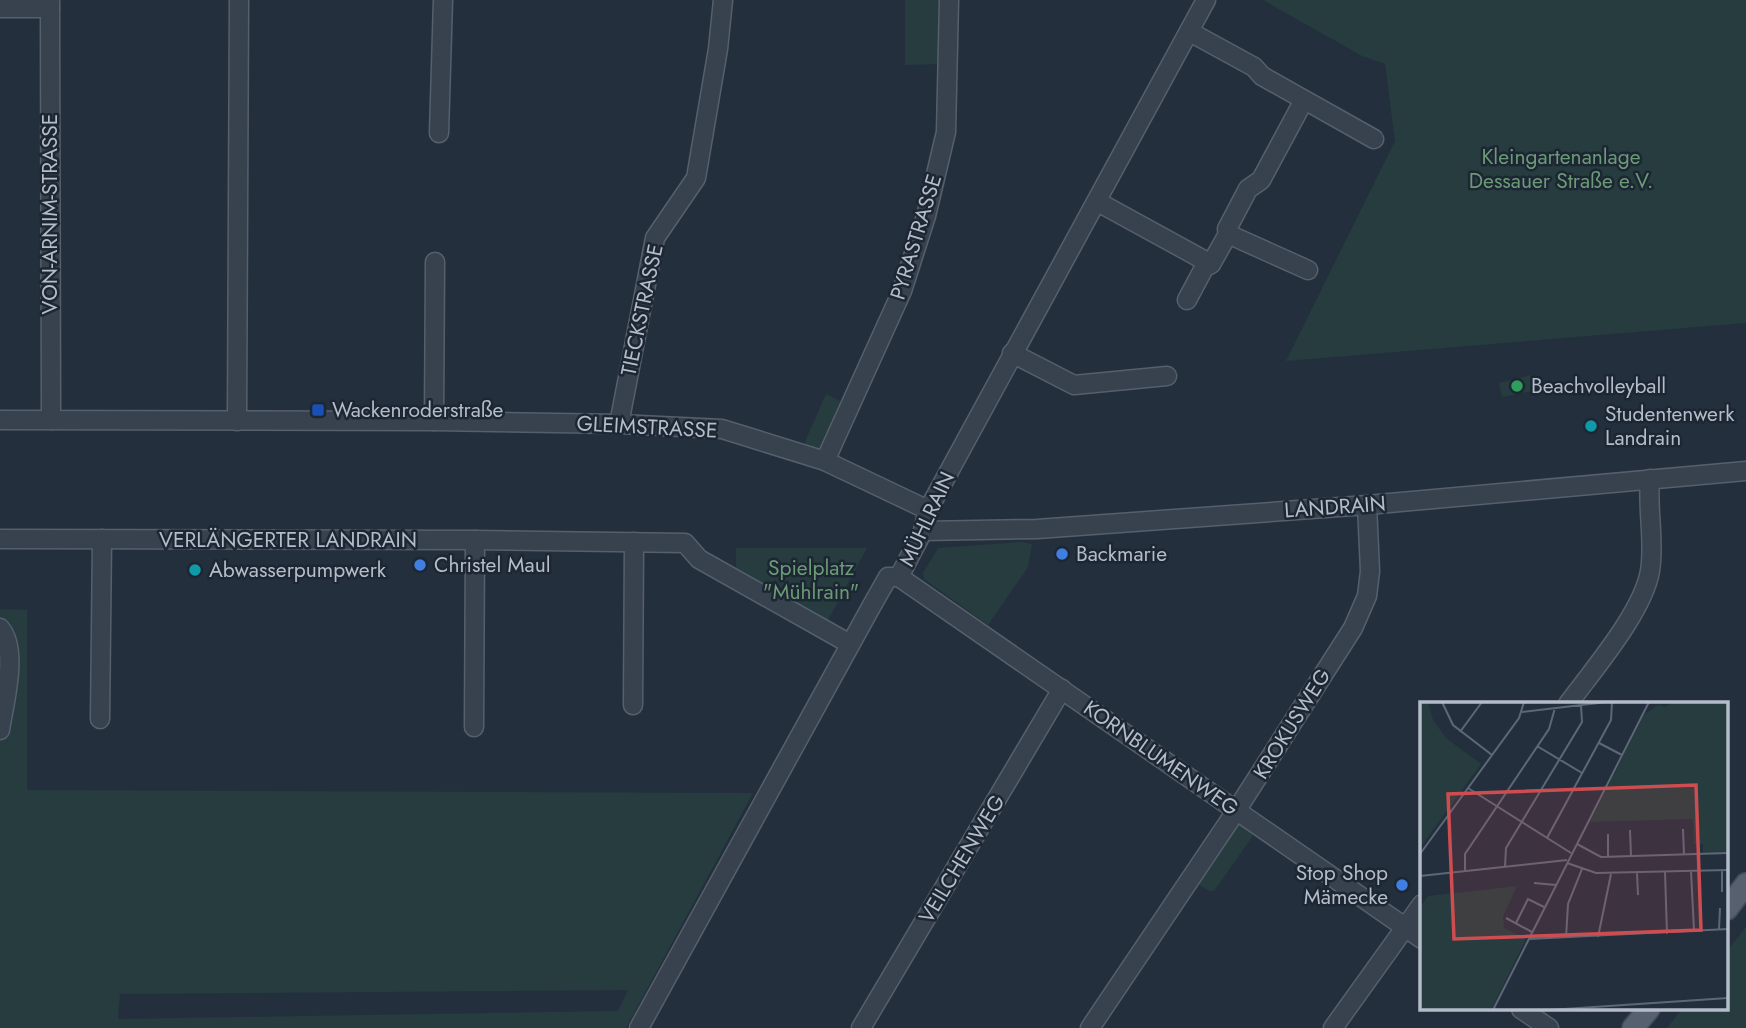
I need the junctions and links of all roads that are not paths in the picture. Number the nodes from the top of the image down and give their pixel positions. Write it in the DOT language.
graph roads {
  1 [pos="239,0"];
  2 [pos="443,0"];
  3 [pos="723,0"];
  4 [pos="949,0"];
  5 [pos="1206,0"];
  6 [pos="50,4"];
  7 [pos="0,8"];
  8 [pos="1190,32"];
  9 [pos="1304,100"];
  10 [pos="439,133"];
  11 [pos="1374,139"];
  12 [pos="1098,202"];
  13 [pos="1228,234"];
  14 [pos="435,262"];
  15 [pos="1211,264"];
  16 [pos="1308,270"];
  17 [pos="1187,300"];
  18 [pos="1012,353"];
  19 [pos="1167,376"];
  20 [pos="0,420"];
  21 [pos="51,420"];
  22 [pos="237,421"];
  23 [pos="434,421"];
  24 [pos="619,424"];
  25 [pos="825,461"];
  26 [pos="1746,471"];
  27 [pos="1650,479"];
  28 [pos="1367,505"];
  29 [pos="928,510"];
  30 [pos="923,531"];
  31 [pos="0,539"];
  32 [pos="102,539"];
  33 [pos="475,540"];
  34 [pos="634,542"];
  35 [pos="899,577"];
  36 [pos="0,628"];
  37 [pos="850,644"];
  38 [pos="1062,689"];
  39 [pos="1569,702"];
  40 [pos="633,705"];
  41 [pos="100,719"];
  42 [pos="474,727"];
  43 [pos="0,730"];
  44 [pos="1236,811"];
  45 [pos="1746,884"];
  46 [pos="1420,907"];
  47 [pos="1728,908"];
  48 [pos="1405,928"];
  49 [pos="1420,938"];
  50 [pos="1522,1010"];
  51 [pos="1647,1010"];
  52 [pos="639,1028"];
  53 [pos="861,1028"];
  54 [pos="1090,1028"];
  55 [pos="1333,1028"];
  56 [pos="1549,1028"];
  57 [pos="1633,1028"];
  1 -- 22 [label="street"];
  2 -- 10 [label="street"];
  3 -- 24 [label="street, TIECKSTRASSE"];
  4 -- 25 [label="street, PYRASTRASSE"];
  5 -- 8 [label="street, MÜHLRAIN"];
  6 -- 7 [label="street"];
  6 -- 21 [label="street, VON-ARNIM-STRASSE"];
  8 -- 9 [label="street"];
  8 -- 12 [label="street, MÜHLRAIN"];
  9 -- 11 [label="street"];
  9 -- 13 [label="street"];
  12 -- 15 [label="street"];
  12 -- 18 [label="street, MÜHLRAIN"];
  13 -- 15 [label="street"];
  13 -- 16 [label="street"];
  14 -- 23 [label="street"];
  15 -- 17 [label="street"];
  18 -- 19 [label="street"];
  18 -- 29 [label="street, MÜHLRAIN"];
  20 -- 21 [label="street, GLEIMSTRASSE"];
  21 -- 22 [label="street, GLEIMSTRASSE"];
  22 -- 23 [label="street, GLEIMSTRASSE"];
  23 -- 24 [label="street, GLEIMSTRASSE"];
  24 -- 25 [label="street, GLEIMSTRASSE"];
  25 -- 29 [label="street, GLEIMSTRASSE"];
  26 -- 27 [label="street, LANDRAIN"];
  27 -- 28 [label="street, LANDRAIN"];
  27 -- 39 [label="street"];
  28 -- 30 [label="street, LANDRAIN"];
  28 -- 44 [label="street, KROKUSWEG"];
  29 -- 30 [label="street, MÜHLRAIN"];
  30 -- 35 [label="street, MÜHLRAIN"];
  31 -- 32 [label="street, VERLÄNGERTER LANDRAIN"];
  32 -- 33 [label="street, VERLÄNGERTER LANDRAIN"];
  32 -- 41 [label="street"];
  33 -- 34 [label="street, VERLÄNGERTER LANDRAIN"];
  33 -- 42 [label="street"];
  34 -- 37 [label="street, VERLÄNGERTER LANDRAIN"];
  34 -- 40 [label="street"];
  35 -- 37 [label="street, MÜHLRAIN"];
  35 -- 38 [label="street, KORNBLUMENWEG"];
  36 -- 43 [label="street"];
  37 -- 52 [label="street, MÜHLRAIN"];
  38 -- 44 [label="street, KORNBLUMENWEG"];
  38 -- 53 [label="street, VEILCHENWEG"];
  44 -- 48 [label="street, KORNBLUMENWEG"];
  44 -- 54 [label="street, KROKUSWEG"];
  45 -- 47 [label="main road"];
  46 -- 48 [label="street"];
  48 -- 49 [label="street, KORNBLUMENWEG"];
  48 -- 55 [label="street"];
  50 -- 56 [label="street"];
  51 -- 57 [label="main road"];
}
